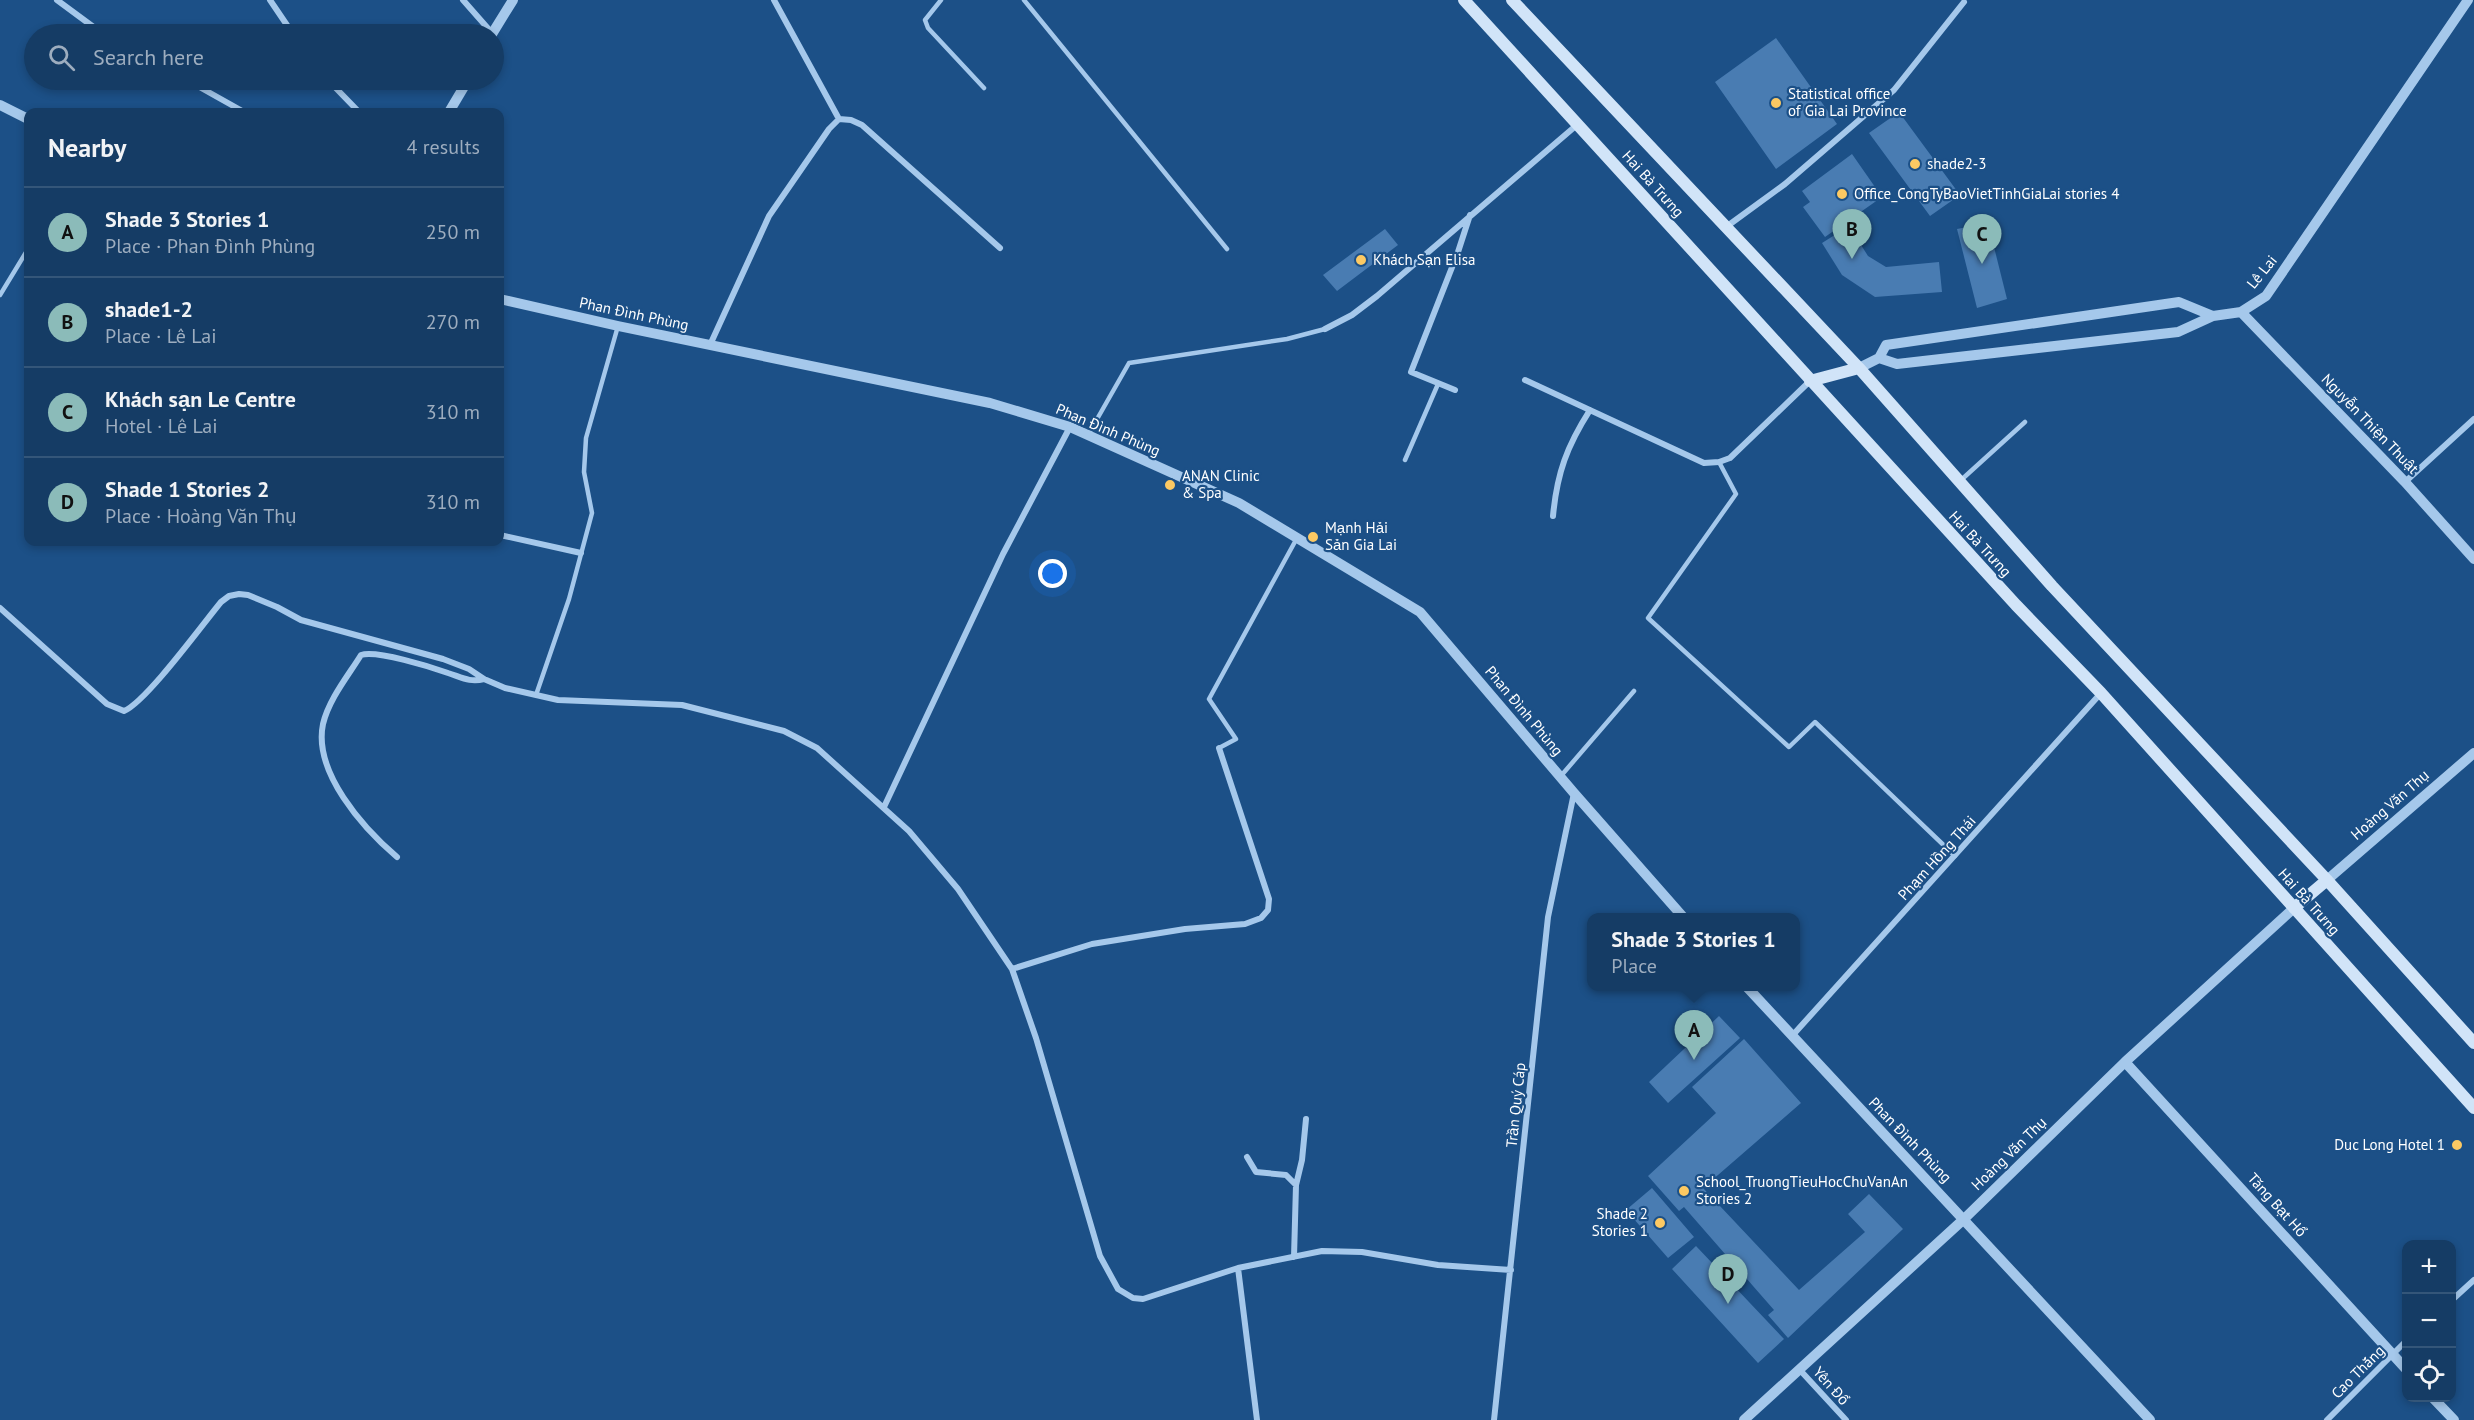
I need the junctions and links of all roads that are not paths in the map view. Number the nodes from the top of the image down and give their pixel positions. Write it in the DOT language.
graph roads {
  1 [pos="57,0"];
  2 [pos="270,0"];
  3 [pos="463,0"];
  4 [pos="513,0"];
  5 [pos="774,0"];
  6 [pos="941,0"];
  7 [pos="1024,0"];
  8 [pos="1464,0"];
  9 [pos="1512,0"];
  10 [pos="2468,0"];
  11 [pos="1964,2"];
  12 [pos="90,24"];
  13 [pos="286,24"];
  14 [pos="483,24"];
  15 [pos="498,24"];
  16 [pos="984,88"];
  17 [pos="205,90"];
  18 [pos="338,90"];
  19 [pos="462,90"];
  20 [pos="0,105"];
  21 [pos="237,108"];
  22 [pos="355,108"];
  23 [pos="451,108"];
  24 [pos="24,117"];
  25 [pos="840,119"];
  26 [pos="1579,124"];
  27 [pos="1470,214"];
  28 [pos="1725,227"];
  29 [pos="1000,248"];
  30 [pos="1227,249"];
  31 [pos="24,255"];
  32 [pos="2,286"];
  33 [pos="0,296"];
  34 [pos="504,300"];
  35 [pos="2241,312"];
  36 [pos="2213,316"];
  37 [pos="618,326"];
  38 [pos="1325,329"];
  39 [pos="710,345"];
  40 [pos="1879,358"];
  41 [pos="1859,368"];
  42 [pos="1525,380"];
  43 [pos="1810,381"];
  44 [pos="1438,384"];
  45 [pos="1455,390"];
  46 [pos="1590,410"];
  47 [pos="2474,419"];
  48 [pos="2025,422"];
  49 [pos="1070,427"];
  50 [pos="1088,435"];
  51 [pos="1405,460"];
  52 [pos="1719,462"];
  53 [pos="1959,481"];
  54 [pos="2405,482"];
  55 [pos="1553,516"];
  56 [pos="504,536"];
  57 [pos="1297,538"];
  58 [pos="581,553"];
  59 [pos="2474,559"];
  60 [pos="0,608"];
  61 [pos="484,680"];
  62 [pos="1634,691"];
  63 [pos="2101,693"];
  64 [pos="536,695"];
  65 [pos="1219,748"];
  66 [pos="2474,753"];
  67 [pos="1560,777"];
  68 [pos="1574,793"];
  69 [pos="884,807"];
  70 [pos="397,856"];
  71 [pos="1955,856"];
  72 [pos="2326,880"];
  73 [pos="2294,908"];
  74 [pos="1680,913"];
  75 [pos="1012,969"];
  76 [pos="1750,991"];
  77 [pos="1791,1038"];
  78 [pos="2474,1043"];
  79 [pos="2125,1062"];
  80 [pos="2474,1108"];
  81 [pos="1306,1119"];
  82 [pos="1247,1157"];
  83 [pos="1296,1185"];
  84 [pos="1964,1219"];
  85 [pos="1294,1257"];
  86 [pos="1238,1268"];
  87 [pos="1511,1270"];
  88 [pos="2474,1280"];
  89 [pos="2456,1296"];
  90 [pos="2402,1345"];
  91 [pos="2392,1354"];
  92 [pos="2402,1365"];
  93 [pos="1799,1369"];
  94 [pos="2437,1402"];
  95 [pos="1257,1420"];
  96 [pos="1494,1420"];
  97 [pos="1744,1420"];
  98 [pos="1846,1420"];
  99 [pos="2150,1420"];
  100 [pos="2328,1420"];
  101 [pos="2454,1420"];
  1 -- 12 [label="street"];
  2 -- 13 [label="street"];
  3 -- 14 [label="street"];
  4 -- 15 [label="street"];
  5 -- 25 [label="street"];
  6 -- 16 [label="lane"];
  7 -- 30 [label="lane"];
  8 -- 26 [label="main road, Hai Bà Trưng"];
  9 -- 28 [label="main road, Hai Bà Trưng"];
  10 -- 35 [label="street, Lê Lai"];
  11 -- 28 [label="street"];
  17 -- 21 [label="street"];
  18 -- 22 [label="street"];
  19 -- 23 [label="street"];
  20 -- 24 [label="street"];
  25 -- 29 [label="street"];
  25 -- 39 [label="street"];
  26 -- 27 [label="street"];
  26 -- 43 [label="main road, Hai Bà Trưng"];
  27 -- 38 [label="street"];
  27 -- 44 [label="street"];
  28 -- 41 [label="main road, Hai Bà Trưng"];
  31 -- 32 [label="lane"];
  32 -- 33 [label="lane"];
  34 -- 37 [label="street, Phan Đình Phùng"];
  35 -- 36 [label="street, Lê Lai"];
  35 -- 54 [label="street, Nguyễn Thiện Thuật"];
  36 -- 40 [label="street, Lê Lai"];
  36 -- 40 [label="street"];
  37 -- 39 [label="street, Phan Đình Phùng"];
  37 -- 58 [label="lane"];
  38 -- 50 [label="lane"];
  39 -- 49 [label="street, Phan Đình Phùng"];
  40 -- 41 [label="street"];
  41 -- 43 [label="main road"];
  41 -- 53 [label="main road, Hai Bà Trưng"];
  42 -- 46 [label="street"];
  43 -- 52 [label="street"];
  43 -- 63 [label="main road, Hai Bà Trưng"];
  44 -- 45 [label="street"];
  44 -- 51 [label="lane"];
  46 -- 52 [label="street"];
  46 -- 55 [label="street"];
  47 -- 54 [label="street"];
  48 -- 53 [label="lane"];
  49 -- 50 [label="street, Phan Đình Phùng"];
  49 -- 69 [label="street"];
  50 -- 57 [label="street, Phan Đình Phùng"];
  52 -- 71 [label="lane"];
  53 -- 72 [label="main road, Hai Bà Trưng"];
  54 -- 59 [label="street, Nguyễn Thiện Thuật"];
  56 -- 58 [label="street"];
  57 -- 65 [label="lane"];
  57 -- 67 [label="street, Phan Đình Phùng"];
  58 -- 64 [label="lane"];
  60 -- 61 [label="street"];
  61 -- 64 [label="street"];
  61 -- 70 [label="street"];
  62 -- 67 [label="lane"];
  63 -- 71 [label="street, Phạm Hồng Thái"];
  63 -- 73 [label="main road, Hai Bà Trưng"];
  64 -- 69 [label="street"];
  65 -- 75 [label="street"];
  66 -- 72 [label="street, Hoàng Văn Thụ"];
  67 -- 68 [label="street, Phan Đình Phùng"];
  68 -- 74 [label="street, Phan Đình Phùng"];
  68 -- 87 [label="street, Trần Quý Cáp"];
  69 -- 75 [label="street"];
  71 -- 77 [label="street, Phạm Hồng Thái"];
  72 -- 73 [label="main road"];
  72 -- 78 [label="main road, Hai Bà Trưng"];
  73 -- 79 [label="street, Hoàng Văn Thụ"];
  73 -- 80 [label="main road, Hai Bà Trưng"];
  75 -- 86 [label="street"];
  76 -- 77 [label="street, Phan Đình Phùng"];
  77 -- 84 [label="street, Phan Đình Phùng"];
  79 -- 84 [label="street, Hoàng Văn Thụ"];
  79 -- 91 [label="street, Tăng Bạt Hổ"];
  81 -- 83 [label="street"];
  82 -- 83 [label="street"];
  83 -- 85 [label="street"];
  84 -- 93 [label="street, Hoàng Văn Thụ"];
  84 -- 99 [label="street, Phan Đình Phùng"];
  85 -- 86 [label="street"];
  85 -- 87 [label="street"];
  86 -- 95 [label="street"];
  87 -- 96 [label="street, Trần Quý Cáp"];
  88 -- 89 [label="street"];
  90 -- 91 [label="street, Cao Thắng"];
  91 -- 92 [label="street, Tăng Bạt Hổ"];
  91 -- 100 [label="street, Cao Thắng"];
  93 -- 97 [label="street, Hoàng Văn Thụ"];
  93 -- 98 [label="street, Yên Đổ"];
  94 -- 101 [label="street"];
}
